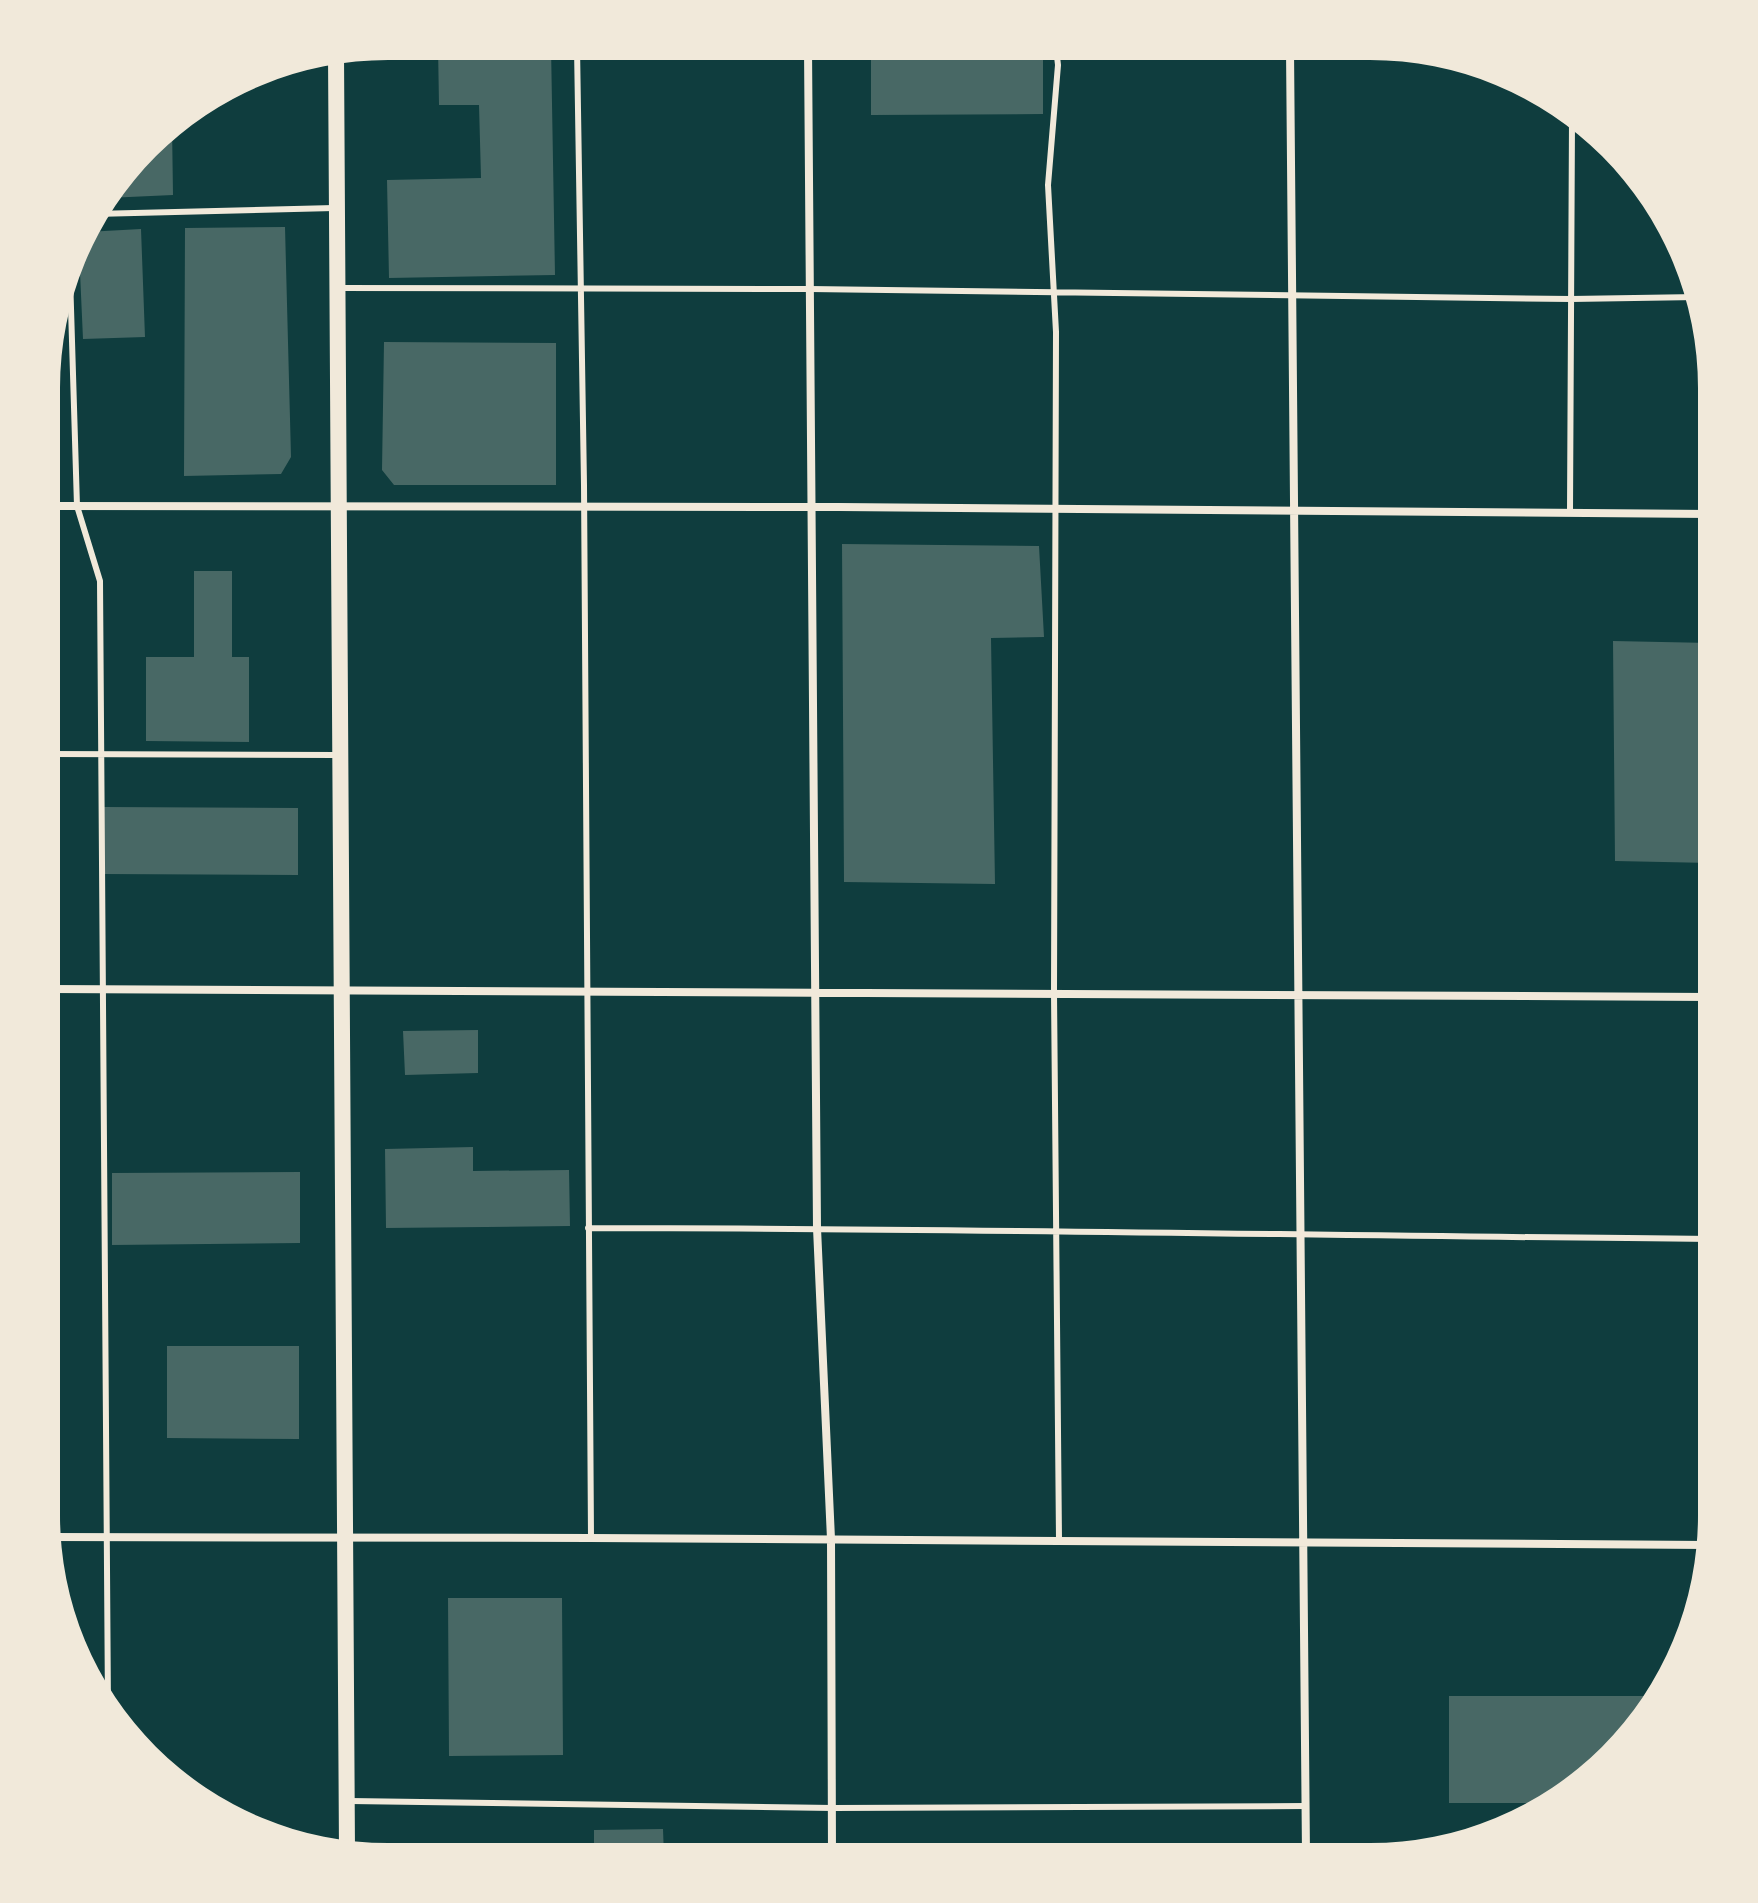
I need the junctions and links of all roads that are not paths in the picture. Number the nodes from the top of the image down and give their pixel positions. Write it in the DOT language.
graph roads {
  1 [pos="577,60"];
  2 [pos="808,60"];
  3 [pos="1057,60"];
  4 [pos="1290,60"];
  5 [pos="336,64"];
  6 [pos="1572,130"];
  7 [pos="337,208"];
  8 [pos="110,214"];
  9 [pos="338,288"];
  10 [pos="581,289"];
  11 [pos="810,289"];
  12 [pos="1054,292"];
  13 [pos="1292,295"];
  14 [pos="1685,297"];
  15 [pos="1571,299"];
  16 [pos="71,304"];
  17 [pos="60,506"];
  18 [pos="77,506"];
  19 [pos="339,506"];
  20 [pos="584,507"];
  21 [pos="812,507"];
  22 [pos="1056,509"];
  23 [pos="1294,510"];
  24 [pos="1570,513"];
  25 [pos="1698,514"];
  26 [pos="60,754"];
  27 [pos="101,754"];
  28 [pos="341,755"];
  29 [pos="60,989"];
  30 [pos="102,989"];
  31 [pos="342,989"];
  32 [pos="586,991"];
  33 [pos="816,993"];
  34 [pos="1054,993"];
  35 [pos="1301,995"];
  36 [pos="1698,997"];
  37 [pos="588,1228"];
  38 [pos="817,1228"];
  39 [pos="1057,1232"];
  40 [pos="1302,1236"];
  41 [pos="1698,1239"];
  42 [pos="61,1537"];
  43 [pos="107,1538"];
  44 [pos="346,1538"];
  45 [pos="591,1538"];
  46 [pos="831,1539"];
  47 [pos="1059,1540"];
  48 [pos="1303,1542"];
  49 [pos="1696,1545"];
  50 [pos="108,1685"];
  51 [pos="346,1801"];
  52 [pos="1306,1806"];
  53 [pos="833,1808"];
  54 [pos="347,1840"];
  55 [pos="832,1843"];
  56 [pos="1306,1843"];
  1 -- 10 [label="lane"];
  2 -- 11 [label="street"];
  3 -- 12 [label="lane"];
  4 -- 13 [label="street"];
  5 -- 7 [label="main road"];
  6 -- 15 [label="lane"];
  7 -- 8 [label="lane"];
  7 -- 9 [label="main road"];
  9 -- 10 [label="lane"];
  9 -- 19 [label="main road"];
  10 -- 11 [label="lane"];
  10 -- 20 [label="lane"];
  11 -- 12 [label="lane"];
  11 -- 21 [label="street"];
  12 -- 13 [label="lane"];
  12 -- 22 [label="lane"];
  13 -- 15 [label="lane"];
  13 -- 23 [label="street"];
  14 -- 15 [label="lane"];
  15 -- 24 [label="lane"];
  16 -- 18 [label="lane"];
  17 -- 18 [label="street"];
  18 -- 19 [label="street"];
  18 -- 27 [label="lane"];
  19 -- 20 [label="street"];
  19 -- 28 [label="main road"];
  20 -- 21 [label="street"];
  20 -- 32 [label="lane"];
  21 -- 22 [label="street"];
  21 -- 33 [label="street"];
  22 -- 23 [label="street"];
  22 -- 34 [label="lane"];
  23 -- 24 [label="street"];
  23 -- 35 [label="street"];
  24 -- 25 [label="street"];
  26 -- 27 [label="lane"];
  27 -- 28 [label="lane"];
  27 -- 30 [label="lane"];
  28 -- 31 [label="main road"];
  29 -- 30 [label="street"];
  30 -- 31 [label="street"];
  30 -- 43 [label="lane"];
  31 -- 32 [label="street"];
  31 -- 44 [label="main road"];
  32 -- 33 [label="street"];
  32 -- 37 [label="lane"];
  33 -- 34 [label="street"];
  33 -- 38 [label="street"];
  34 -- 35 [label="street"];
  34 -- 39 [label="lane"];
  35 -- 36 [label="street"];
  35 -- 40 [label="street"];
  37 -- 38 [label="lane"];
  37 -- 45 [label="lane"];
  38 -- 39 [label="lane"];
  38 -- 46 [label="street"];
  39 -- 40 [label="lane"];
  39 -- 47 [label="lane"];
  40 -- 41 [label="lane"];
  40 -- 48 [label="street"];
  42 -- 43 [label="street"];
  43 -- 44 [label="street"];
  43 -- 50 [label="lane"];
  44 -- 45 [label="street"];
  44 -- 51 [label="main road"];
  45 -- 46 [label="street"];
  46 -- 47 [label="street"];
  46 -- 53 [label="street"];
  47 -- 48 [label="street"];
  48 -- 49 [label="street"];
  48 -- 52 [label="street"];
  51 -- 53 [label="lane"];
  51 -- 54 [label="main road"];
  52 -- 53 [label="lane"];
  52 -- 56 [label="street"];
  53 -- 55 [label="street"];
}
